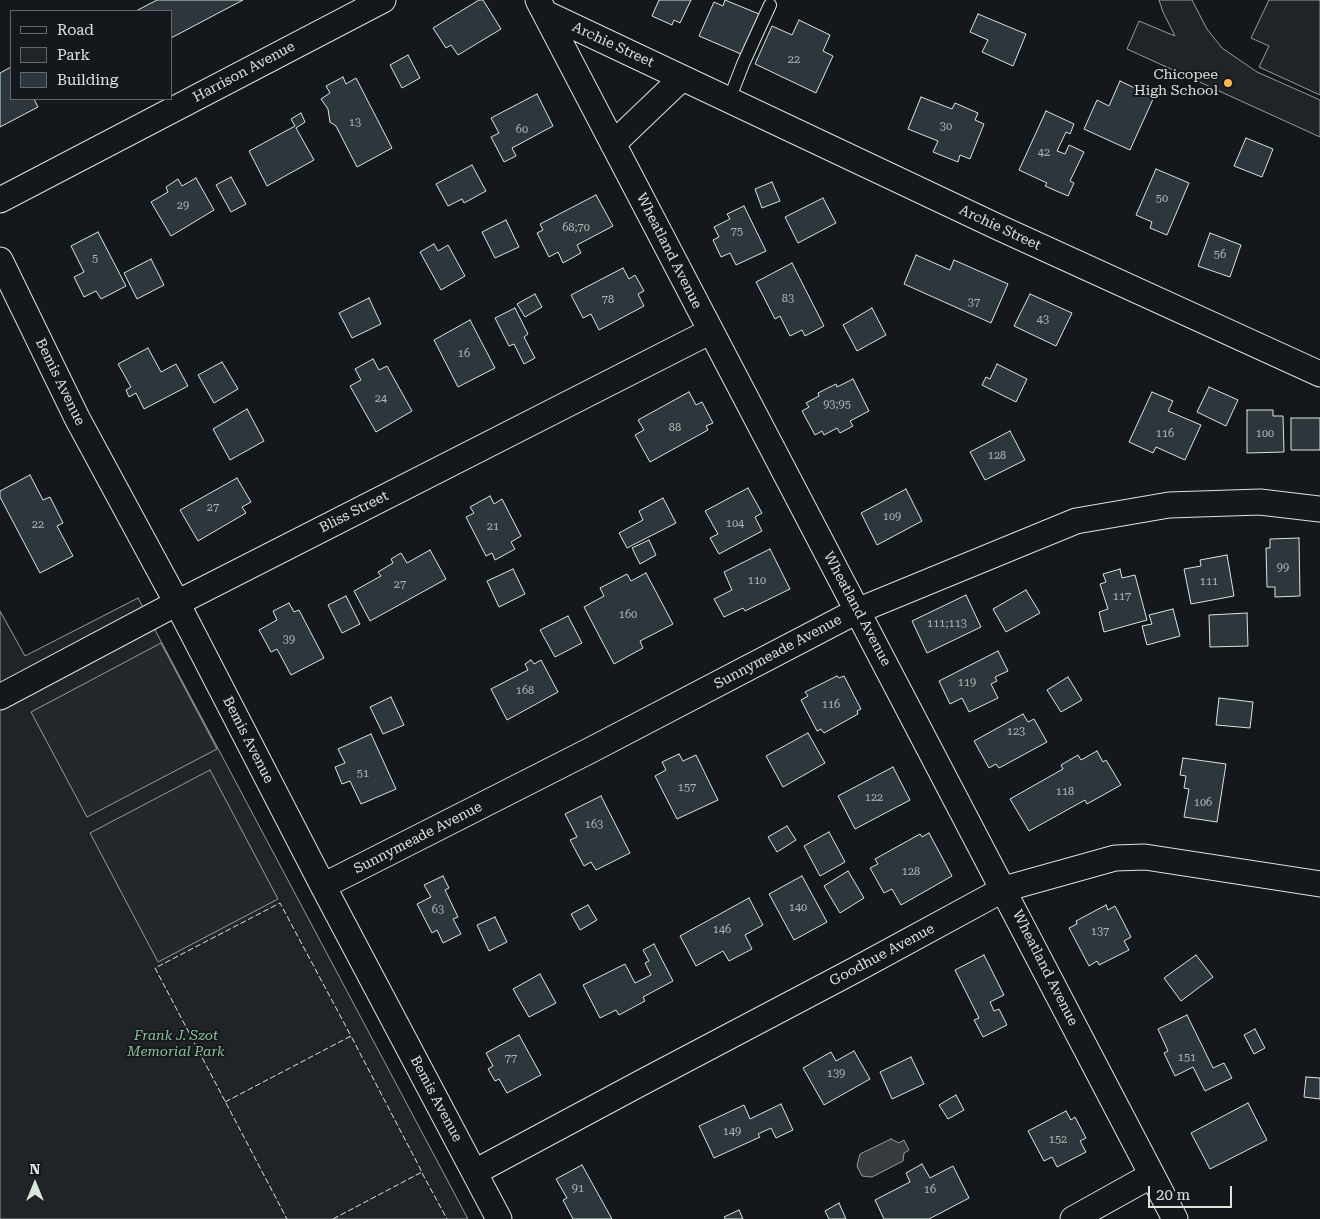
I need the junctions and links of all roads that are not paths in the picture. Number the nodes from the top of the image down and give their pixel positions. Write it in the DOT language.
graph roads {
  1 [pos="382,0"];
  2 [pos="770,5"];
  3 [pos="542,6"];
  4 [pos="682,78"];
  5 [pos="729,100"];
  6 [pos="613,144"];
  7 [pos="0,200"];
  8 [pos="0,260"];
  9 [pos="711,332"];
  10 [pos="1320,374"];
  11 [pos="1320,509"];
  12 [pos="177,604"];
  13 [pos="858,611"];
  14 [pos="0,697"];
  15 [pos="1320,884"];
  16 [pos="323,886"];
  17 [pos="1004,889"];
  18 [pos="475,1172"];
  19 [pos="1152,1175"];
  20 [pos="499,1219"];
  21 [pos="1073,1219"];
  22 [pos="1175,1219"];
  1 -- 7 [label="street, Harrison Avenue"];
  2 -- 5 [label="lane"];
  3 -- 4 [label="street, Archie Street"];
  3 -- 6 [label="street, Wheatland Avenue"];
  4 -- 5 [label="street, Archie Street"];
  4 -- 6 [label="street"];
  5 -- 10 [label="street, Archie Street"];
  6 -- 9 [label="street, Wheatland Avenue"];
  8 -- 12 [label="street, Bemis Avenue"];
  9 -- 12 [label="street, Bliss Street"];
  9 -- 13 [label="street, Wheatland Avenue"];
  11 -- 13 [label="street, Sunnymeade Avenue"];
  12 -- 14 [label="street, Bliss Street"];
  12 -- 16 [label="street, Bemis Avenue"];
  13 -- 16 [label="street, Sunnymeade Avenue"];
  13 -- 17 [label="street, Wheatland Avenue"];
  15 -- 17 [label="street, Goodhue Avenue"];
  16 -- 18 [label="street, Bemis Avenue"];
  17 -- 18 [label="street, Goodhue Avenue"];
  17 -- 19 [label="street, Wheatland Avenue"];
  18 -- 20 [label="street, Bemis Avenue"];
  19 -- 21 [label="street"];
  19 -- 22 [label="street, Wheatland Avenue"];
}
